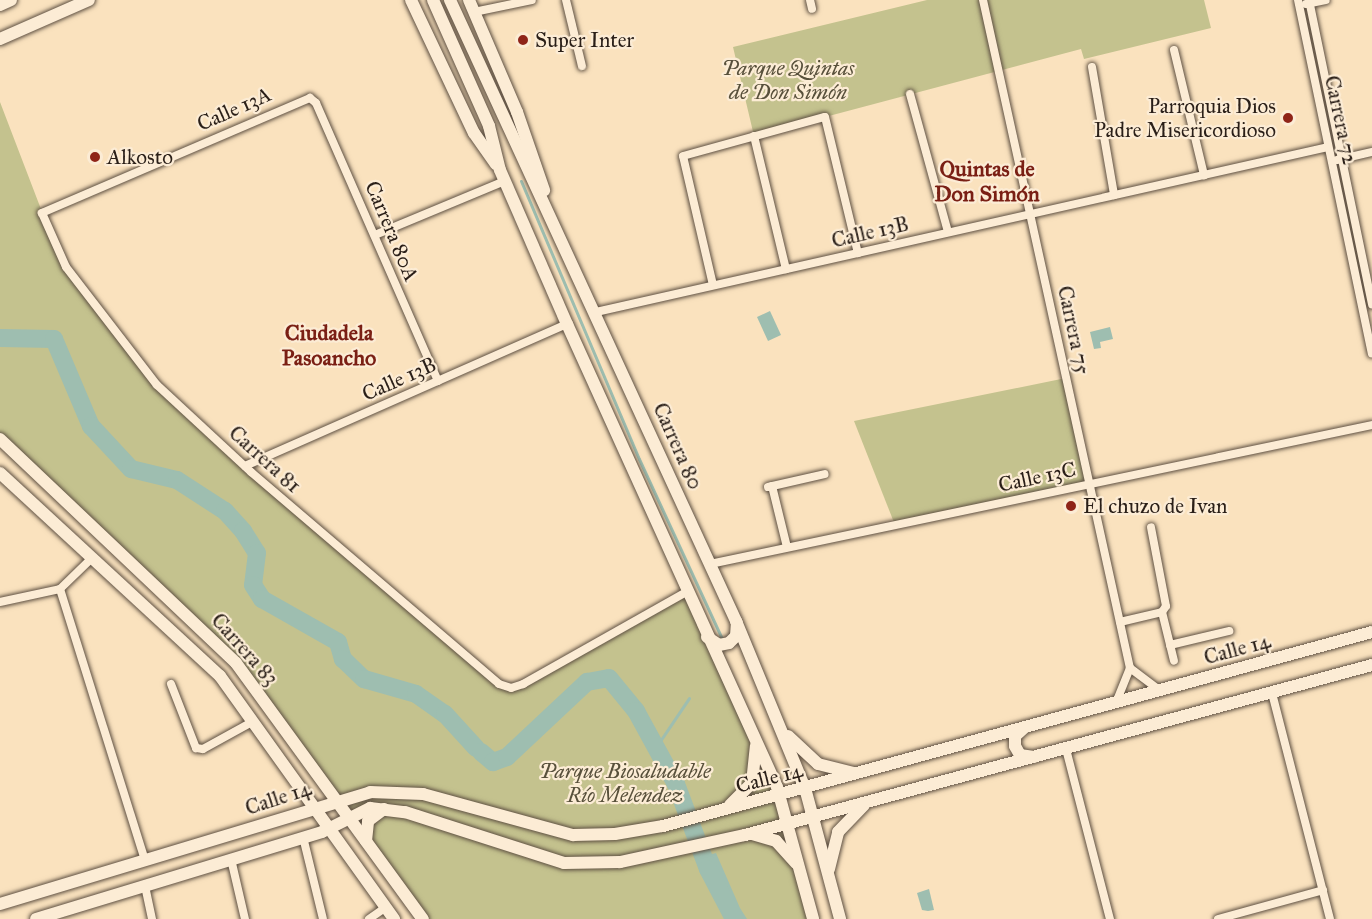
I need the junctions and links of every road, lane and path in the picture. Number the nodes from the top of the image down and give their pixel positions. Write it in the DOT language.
graph roads {
  1 [pos="11,0"];
  2 [pos="89,0"];
  3 [pos="411,0"];
  4 [pos="433,0"];
  5 [pos="450,0"];
  6 [pos="470,0"];
  7 [pos="532,0"];
  8 [pos="566,0"];
  9 [pos="983,0"];
  10 [pos="1326,0"];
  11 [pos="1310,2"];
  12 [pos="1298,3"];
  13 [pos="0,5"];
  14 [pos="474,12"];
  15 [pos="0,39"];
  16 [pos="1174,50"];
  17 [pos="582,66"];
  18 [pos="1092,67"];
  19 [pos="910,94"];
  20 [pos="310,98"];
  21 [pos="754,136"];
  22 [pos="1328,147"];
  23 [pos="1372,152"];
  24 [pos="1342,159"];
  25 [pos="1331,161"];
  26 [pos="502,175"];
  27 [pos="1204,175"];
  28 [pos="1114,195"];
  29 [pos="42,213"];
  30 [pos="1030,214"];
  31 [pos="948,232"];
  32 [pos="375,235"];
  33 [pos="562,245"];
  34 [pos="858,253"];
  35 [pos="786,269"];
  36 [pos="713,285"];
  37 [pos="1372,305"];
  38 [pos="596,312"];
  39 [pos="567,324"];
  40 [pos="1372,353"];
  41 [pos="438,381"];
  42 [pos="1372,426"];
  43 [pos="0,439"];
  44 [pos="245,466"];
  45 [pos="0,472"];
  46 [pos="825,474"];
  47 [pos="1089,484"];
  48 [pos="1151,527"];
  49 [pos="787,547"];
  50 [pos="92,558"];
  51 [pos="710,564"];
  52 [pos="60,589"];
  53 [pos="686,592"];
  54 [pos="0,602"];
  55 [pos="1162,612"];
  56 [pos="736,621"];
  57 [pos="1120,622"];
  58 [pos="1228,631"];
  59 [pos="1369,634"];
  60 [pos="707,636"];
  61 [pos="1170,645"];
  62 [pos="1174,661"];
  63 [pos="236,663"];
  64 [pos="1372,665"];
  65 [pos="1130,668"];
  66 [pos="220,676"];
  67 [pos="171,684"];
  68 [pos="1159,690"];
  69 [pos="261,693"];
  70 [pos="1272,693"];
  71 [pos="1117,701"];
  72 [pos="242,705"];
  73 [pos="778,721"];
  74 [pos="254,722"];
  75 [pos="1026,727"];
  76 [pos="752,733"];
  77 [pos="1066,749"];
  78 [pos="1034,757"];
  79 [pos="861,773"];
  80 [pos="805,788"];
  81 [pos="780,795"];
  82 [pos="336,800"];
  83 [pos="872,801"];
  84 [pos="315,807"];
  85 [pos="386,809"];
  86 [pos="720,810"];
  87 [pos="813,815"];
  88 [pos="348,817"];
  89 [pos="789,822"];
  90 [pos="329,828"];
  91 [pos="745,835"];
  92 [pos="303,837"];
  93 [pos="366,841"];
  94 [pos="231,859"];
  95 [pos="145,860"];
  96 [pos="801,875"];
  97 [pos="829,882"];
  98 [pos="145,886"];
  99 [pos="1323,890"];
  100 [pos="0,904"];
  101 [pos="386,907"];
  102 [pos="51,917"];
  103 [pos="36,919"];
  104 [pos="152,919"];
  105 [pos="245,919"];
  106 [pos="323,919"];
  107 [pos="369,919"];
  108 [pos="394,919"];
  109 [pos="423,919"];
  110 [pos="813,919"];
  111 [pos="840,919"];
  112 [pos="1110,919"];
  113 [pos="1218,919"];
  114 [pos="1330,919"];
  1 -- 13 [label="street"];
  2 -- 15 [label="street"];
  3 -- 26 [label="street"];
  4 -- 26 [label="street"];
  5 -- 33 [label="street, Carrera 80"];
  6 -- 14 [label="street"];
  7 -- 14 [label="street"];
  8 -- 17 [label="street"];
  9 -- 30 [label="street, Carrera 75"];
  10 -- 11 [label="street"];
  11 -- 12 [label="street"];
  11 -- 24 [label="street, Carrera 72"];
  12 -- 22 [label="street, Carrera 72"];
  14 -- 33 [label="street"];
  16 -- 27 [label="street"];
  18 -- 28 [label="street"];
  19 -- 31 [label="street"];
  20 -- 29 [label="street, Calle 13A"];
  20 -- 32 [label="street, Carrera 80A"];
  21 -- 34 [label="street"];
  21 -- 35 [label="street"];
  21 -- 36 [label="street"];
  22 -- 25 [label="street, Carrera 72"];
  22 -- 27 [label="street, Calle 13B"];
  23 -- 24 [label="street"];
  24 -- 25 [label="street"];
  24 -- 37 [label="street, Carrera 72"];
  25 -- 40 [label="street, Carrera 72"];
  26 -- 32 [label="street"];
  26 -- 39 [label="street"];
  27 -- 28 [label="street, Calle 13B"];
  28 -- 30 [label="street, Calle 13B"];
  29 -- 44 [label="street, Carrera 81"];
  30 -- 31 [label="street, Calle 13B"];
  30 -- 47 [label="street, Carrera 75"];
  31 -- 34 [label="street, Calle 13B"];
  32 -- 41 [label="street, Carrera 80A"];
  33 -- 38 [label="street, Carrera 80"];
  34 -- 35 [label="street, Calle 13B"];
  35 -- 36 [label="street, Calle 13B"];
  36 -- 38 [label="street, Calle 13B"];
  38 -- 51 [label="street, Carrera 80"];
  39 -- 41 [label="street, Calle 13B"];
  39 -- 53 [label="street"];
  41 -- 44 [label="street, Calle 13B"];
  42 -- 47 [label="street, Calle 13C"];
  43 -- 63 [label="street, Carrera 83"];
  44 -- 53 [label="street, Carrera 81"];
  45 -- 50 [label="street, Carrera 83"];
  46 -- 49 [label="street"];
  47 -- 49 [label="street, Calle 13C"];
  47 -- 57 [label="street, Carrera 75"];
  48 -- 55 [label="street"];
  49 -- 51 [label="street, Calle 13C"];
  50 -- 52 [label="street"];
  50 -- 66 [label="street, Carrera 83"];
  51 -- 56 [label="street, Carrera 80"];
  52 -- 54 [label="street"];
  52 -- 95 [label="street"];
  53 -- 60 [label="street"];
  55 -- 57 [label="street"];
  55 -- 61 [label="street"];
  56 -- 60 [label="street"];
  56 -- 73 [label="street, Carrera 80"];
  57 -- 65 [label="street, Carrera 75"];
  58 -- 61 [label="street"];
  59 -- 68 [label="street, Calle 14"];
  60 -- 76 [label="street"];
  61 -- 62 [label="street"];
  63 -- 66 [label="street"];
  63 -- 69 [label="street, Carrera 83"];
  64 -- 70 [label="street"];
  65 -- 68 [label="street"];
  65 -- 71 [label="street"];
  66 -- 72 [label="street, Carrera 83"];
  67 -- 74 [label="street"];
  68 -- 71 [label="street, Calle 14"];
  69 -- 72 [label="street"];
  69 -- 82 [label="street, Carrera 83"];
  70 -- 77 [label="street"];
  70 -- 99 [label="street"];
  71 -- 75 [label="street, Calle 14"];
  72 -- 74 [label="street, Carrera 83"];
  73 -- 79 [label="street"];
  73 -- 80 [label="street, Carrera 80"];
  74 -- 84 [label="street, Carrera 83"];
  75 -- 78 [label="street"];
  75 -- 79 [label="street, Calle 14"];
  76 -- 81 [label="street"];
  76 -- 86 [label="street"];
  77 -- 78 [label="street"];
  77 -- 112 [label="street"];
  78 -- 83 [label="street"];
  79 -- 80 [label="street, Calle 14"];
  80 -- 81 [label="street, Calle 14"];
  80 -- 87 [label="street, Carrera 80"];
  81 -- 86 [label="street, Calle 14"];
  81 -- 89 [label="street"];
  82 -- 84 [label="street, Calle 14"];
  82 -- 86 [label="street, Calle 14"];
  82 -- 88 [label="street, Carrera 83"];
  83 -- 87 [label="street"];
  83 -- 97 [label="street"];
  84 -- 90 [label="street, Carrera 83"];
  84 -- 95 [label="street, Calle 14"];
  85 -- 88 [label="street"];
  85 -- 91 [label="street"];
  85 -- 93 [label="street"];
  87 -- 89 [label="street"];
  87 -- 97 [label="street, Carrera 80"];
  88 -- 90 [label="street"];
  88 -- 93 [label="street, Carrera 83"];
  89 -- 91 [label="street"];
  89 -- 96 [label="street"];
  90 -- 92 [label="street"];
  90 -- 101 [label="street, Carrera 83"];
  91 -- 96 [label="street"];
  92 -- 94 [label="street"];
  92 -- 106 [label="street"];
  93 -- 109 [label="street, Carrera 83"];
  94 -- 98 [label="street"];
  94 -- 105 [label="street"];
  95 -- 100 [label="street, Calle 14"];
  96 -- 110 [label="street"];
  97 -- 111 [label="street, Carrera 80"];
  98 -- 102 [label="street"];
  98 -- 104 [label="street"];
  99 -- 113 [label="street"];
  99 -- 114 [label="street"];
  101 -- 107 [label="street"];
  101 -- 108 [label="street, Carrera 83"];
  102 -- 103 [label="street"];
}
